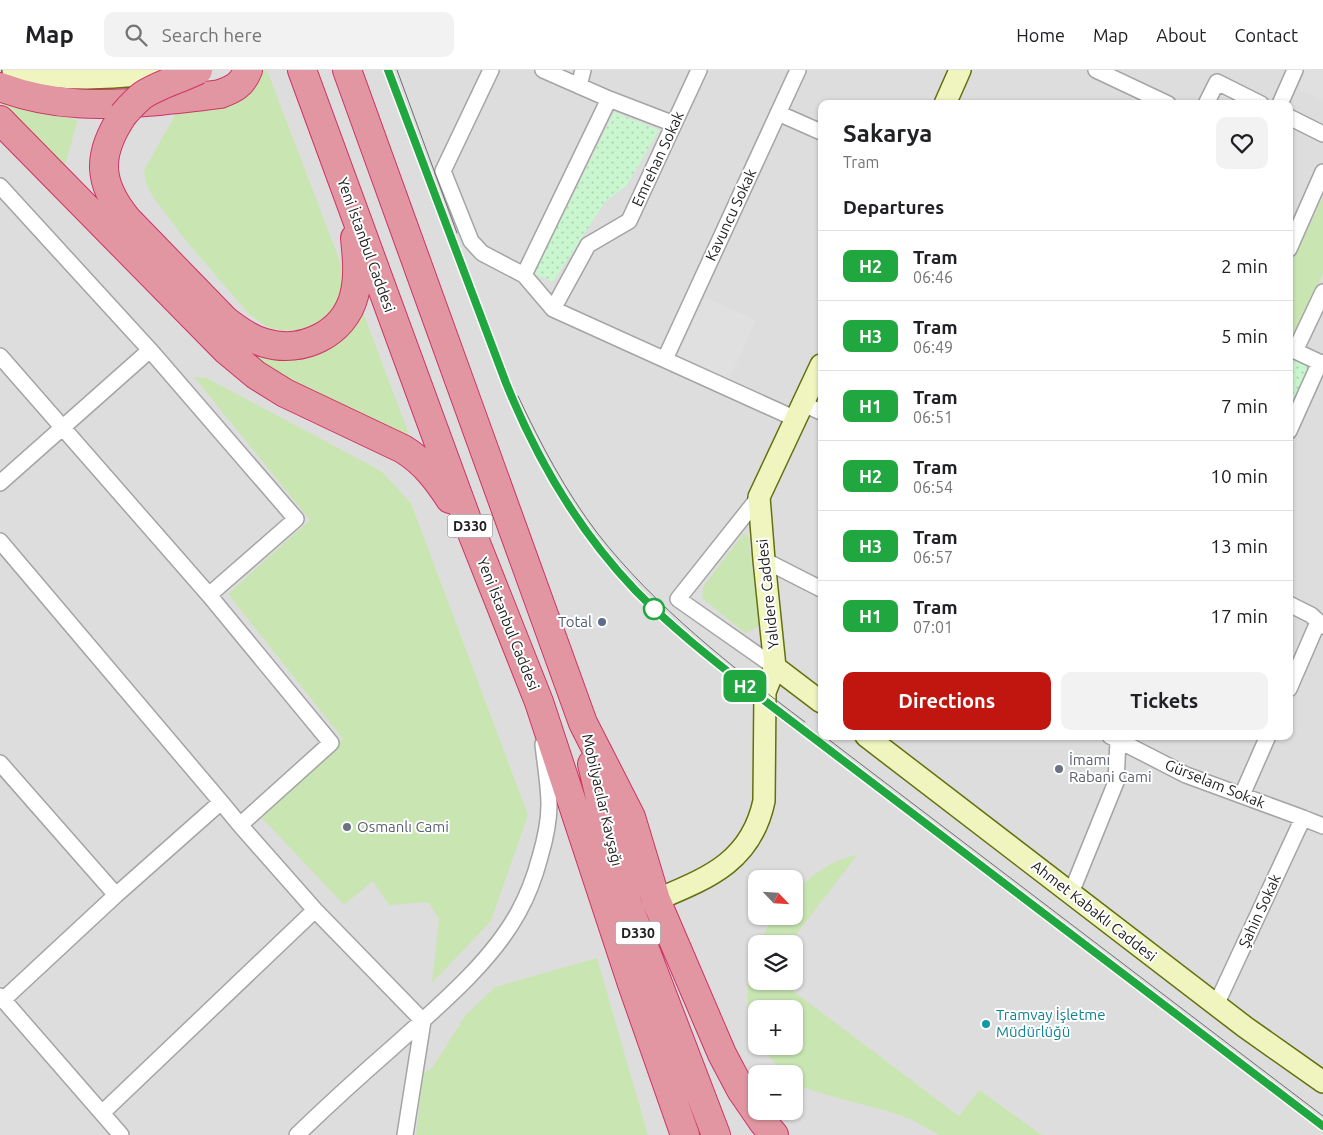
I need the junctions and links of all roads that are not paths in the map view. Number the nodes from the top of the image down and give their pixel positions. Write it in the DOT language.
graph roads {
  1 [pos="13,70"];
  2 [pos="172,70"];
  3 [pos="198,70"];
  4 [pos="248,70"];
  5 [pos="302,70"];
  6 [pos="347,70"];
  7 [pos="357,70"];
  8 [pos="491,70"];
  9 [pos="543,70"];
  10 [pos="583,70"];
  11 [pos="699,70"];
  12 [pos="798,70"];
  13 [pos="960,70"];
  14 [pos="1096,70"];
  15 [pos="1295,70"];
  16 [pos="579,86"];
  17 [pos="0,87"];
  18 [pos="609,99"];
  19 [pos="947,100"];
  20 [pos="1160,100"];
  21 [pos="1208,100"];
  22 [pos="1253,100"];
  23 [pos="1282,100"];
  24 [pos="778,113"];
  25 [pos="364,114"];
  26 [pos="1293,119"];
  27 [pos="0,120"];
  28 [pos="674,124"];
  29 [pos="818,131"];
  30 [pos="1323,134"];
  31 [pos="1323,172"];
  32 [pos="0,186"];
  33 [pos="350,202"];
  34 [pos="1293,240"];
  35 [pos="524,275"];
  36 [pos="1323,292"];
  37 [pos="553,309"];
  38 [pos="1293,348"];
  39 [pos="150,350"];
  40 [pos="1293,350"];
  41 [pos="0,356"];
  42 [pos="665,360"];
  43 [pos="1321,363"];
  44 [pos="818,375"];
  45 [pos="807,412"];
  46 [pos="1293,422"];
  47 [pos="62,428"];
  48 [pos="0,483"];
  49 [pos="759,497"];
  50 [pos="470,528"];
  51 [pos="0,541"];
  52 [pos="764,560"];
  53 [pos="818,587"];
  54 [pos="209,595"];
  55 [pos="1293,606"];
  56 [pos="1321,624"];
  57 [pos="775,667"];
  58 [pos="1293,681"];
  59 [pos="818,700"];
  60 [pos="539,702"];
  61 [pos="583,723"];
  62 [pos="871,740"];
  63 [pos="1116,740"];
  64 [pos="1120,740"];
  65 [pos="1266,740"];
  66 [pos="0,762"];
  67 [pos="1242,795"];
  68 [pos="221,802"];
  69 [pos="1303,818"];
  70 [pos="240,824"];
  71 [pos="1323,826"];
  72 [pos="1071,893"];
  73 [pos="116,895"];
  74 [pos="656,900"];
  75 [pos="315,910"];
  76 [pos="632,984"];
  77 [pos="2,998"];
  78 [pos="1216,1005"];
  79 [pos="423,1021"];
  80 [pos="1323,1082"];
  81 [pos="102,1113"];
  82 [pos="121,1135"];
  83 [pos="297,1135"];
  84 [pos="405,1135"];
  85 [pos="669,1135"];
  86 [pos="685,1135"];
  87 [pos="716,1135"];
  88 [pos="774,1135"];
  1 -- 2 [label="street"];
  3 -- 33 [label="highway, bridge"];
  4 -- 17 [label="highway"];
  5 -- 33 [label="highway, Yeni İstanbul Caddesi / D330"];
  6 -- 25 [label="highway, D330"];
  7 -- 25 [label="highway"];
  8 -- 35 [label="street"];
  9 -- 16 [label="street"];
  10 -- 16 [label="street"];
  11 -- 28 [label="street, Emrehan Sokak"];
  12 -- 24 [label="street, Kavuncu Sokak"];
  13 -- 19 [label="street"];
  14 -- 20 [label="street"];
  15 -- 23 [label="street"];
  16 -- 18 [label="street"];
  18 -- 28 [label="street"];
  18 -- 35 [label="street"];
  21 -- 22 [label="street"];
  24 -- 29 [label="street"];
  24 -- 42 [label="street, Kavuncu Sokak"];
  25 -- 61 [label="highway, D330"];
  26 -- 30 [label="street"];
  27 -- 50 [label="highway"];
  28 -- 37 [label="street, Emrehan Sokak"];
  31 -- 34 [label="street"];
  32 -- 39 [label="street"];
  33 -- 50 [label="highway, Yeni İstanbul Caddesi / D330"];
  35 -- 37 [label="street"];
  36 -- 38 [label="street"];
  37 -- 42 [label="street"];
  39 -- 47 [label="street"];
  39 -- 54 [label="street"];
  40 -- 43 [label="street"];
  41 -- 47 [label="street"];
  42 -- 45 [label="street"];
  43 -- 46 [label="street"];
  44 -- 45 [label="street, Yalıdere Caddesi"];
  45 -- 49 [label="street, Yalıdere Caddesi"];
  47 -- 48 [label="street"];
  47 -- 54 [label="street"];
  49 -- 52 [label="street, Yalıdere Caddesi"];
  49 -- 57 [label="street"];
  50 -- 60 [label="highway, Yeni İstanbul Caddesi / D330"];
  51 -- 68 [label="street"];
  52 -- 53 [label="street"];
  52 -- 57 [label="street, Yalıdere Caddesi"];
  54 -- 70 [label="street"];
  55 -- 56 [label="street"];
  56 -- 58 [label="street"];
  57 -- 59 [label="street"];
  57 -- 74 [label="street, Yalıdere Caddesi"];
  60 -- 76 [label="highway, Yeni İstanbul Caddesi / D330"];
  60 -- 79 [label="street"];
  61 -- 74 [label="highway, Mobilyacılar Kavşağı"];
  61 -- 87 [label="highway, Mobilyacılar Kavşağı / D330"];
  62 -- 72 [label="street, Ahmet Kabaklı Caddesi"];
  63 -- 72 [label="street"];
  64 -- 67 [label="street, Gürselam Sokak"];
  65 -- 67 [label="street"];
  66 -- 73 [label="street"];
  67 -- 69 [label="street, Gürselam Sokak"];
  68 -- 70 [label="street"];
  68 -- 73 [label="street"];
  69 -- 71 [label="street, Gürselam Sokak"];
  69 -- 78 [label="street, Şahin Sokak"];
  70 -- 75 [label="street"];
  72 -- 78 [label="street, Ahmet Kabaklı Caddesi"];
  73 -- 77 [label="street"];
  74 -- 88 [label="highway, Mobilyacılar Kavşağı"];
  75 -- 79 [label="street"];
  75 -- 81 [label="street"];
  76 -- 85 [label="highway, D330"];
  76 -- 86 [label="highway"];
  77 -- 81 [label="street"];
  78 -- 80 [label="street, Ahmet Kabaklı Caddesi"];
  79 -- 83 [label="street"];
  79 -- 84 [label="street"];
  81 -- 82 [label="street"];
}
